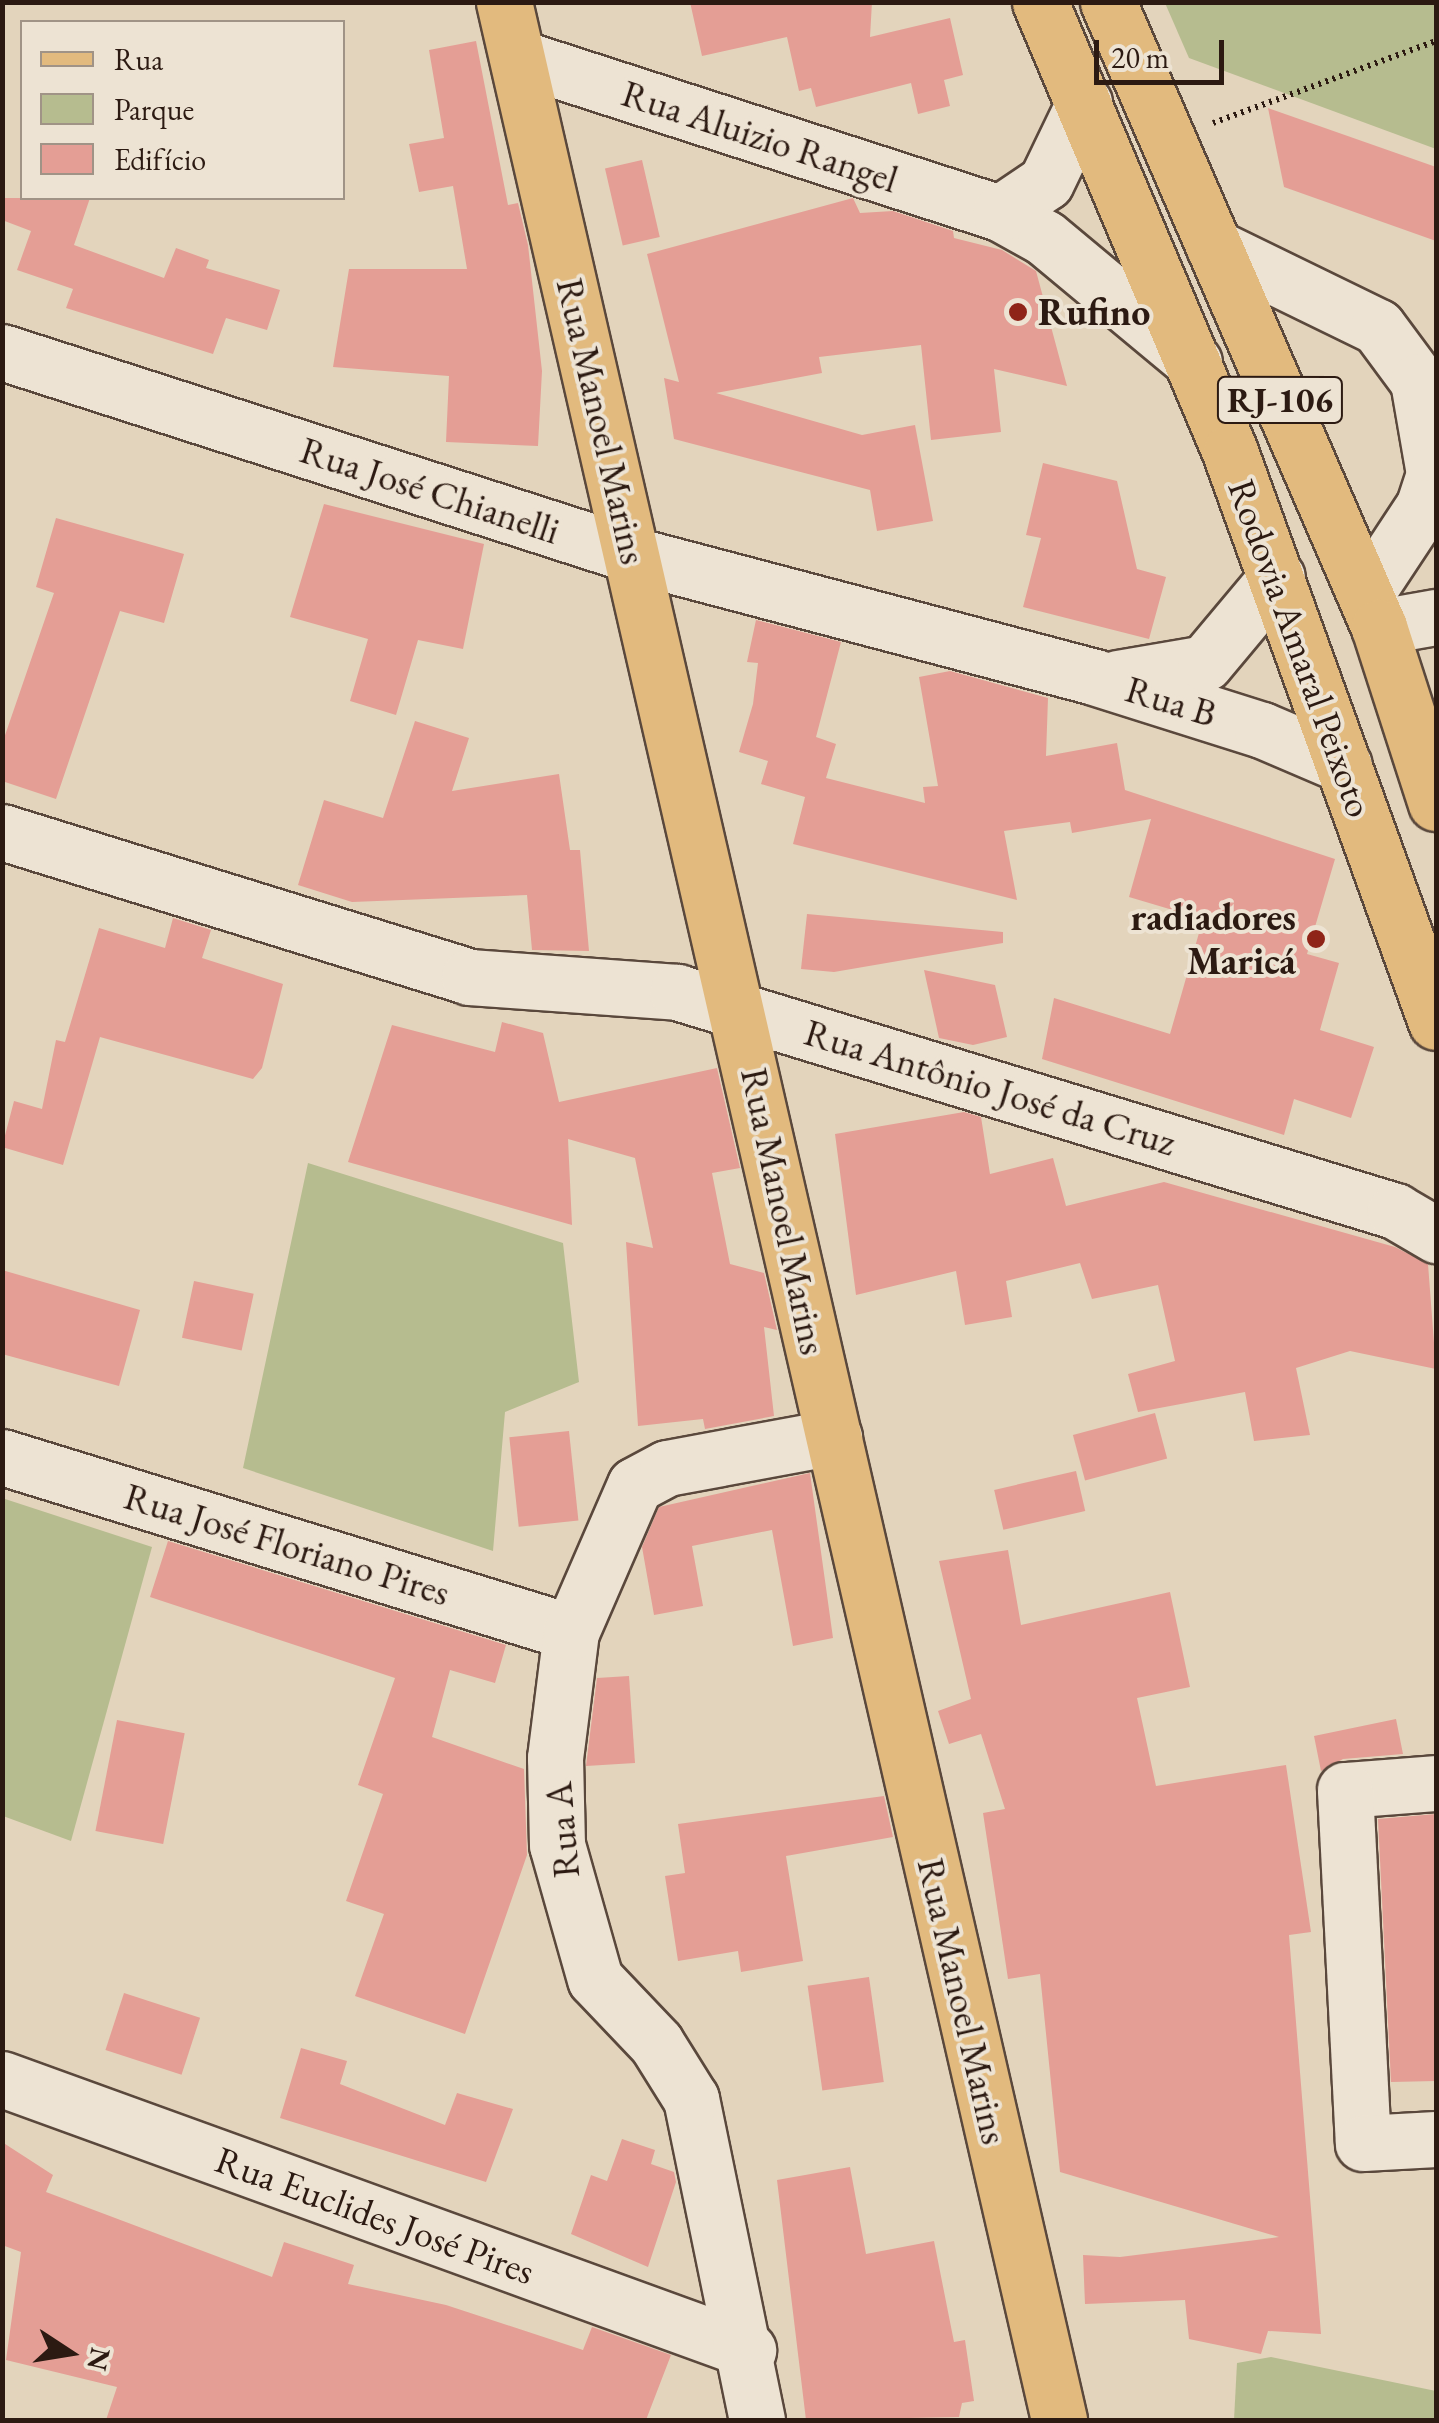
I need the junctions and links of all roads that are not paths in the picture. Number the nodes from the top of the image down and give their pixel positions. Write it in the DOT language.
graph roads {
  1 [pos="1040,2"];
  2 [pos="1108,2"];
  3 [pos="501,19"];
  4 [pos="1084,103"];
  5 [pos="1000,213"];
  6 [pos="1214,246"];
  7 [pos="2,352"];
  8 [pos="1194,362"];
  9 [pos="632,555"];
  10 [pos="1277,577"];
  11 [pos="1372,611"];
  12 [pos="1436,617"];
  13 [pos="1094,677"];
  14 [pos="1344,766"];
  15 [pos="1436,803"];
  16 [pos="2,832"];
  17 [pos="741,1010"];
  18 [pos="1436,1022"];
  19 [pos="1423,1208"];
  20 [pos="834,1437"];
  21 [pos="2,1457"];
  22 [pos="571,1632"];
  23 [pos="1436,1783"];
  24 [pos="2,2078"];
  25 [pos="1436,2139"];
  26 [pos="748,2350"];
  27 [pos="757,2420"];
  28 [pos="1059,2420"];
  1 -- 4 [label="main road, Rodovia Amaral Peixoto / RJ-106"];
  2 -- 6 [label="main road, Rodovia Amaral Peixoto / RJ-106"];
  3 -- 5 [label="street, Rua Aluizio Rangel"];
  3 -- 9 [label="main road, Rua Manoel Marins"];
  4 -- 5 [label="street"];
  4 -- 8 [label="main road, Rodovia Amaral Peixoto / RJ-106"];
  5 -- 8 [label="street, Rua Aluizio Rangel"];
  6 -- 11 [label="main road, Rodovia Amaral Peixoto / RJ-106"];
  6 -- 11 [label="street"];
  7 -- 9 [label="street, Rua José Chianelli"];
  8 -- 10 [label="main road, Rodovia Amaral Peixoto / RJ-106"];
  9 -- 13 [label="street, Rua José Chianelli"];
  9 -- 17 [label="main road, Rua Manoel Marins"];
  10 -- 13 [label="street, Rua B"];
  10 -- 14 [label="main road, Rodovia Amaral Peixoto / RJ-106"];
  11 -- 12 [label="street"];
  11 -- 15 [label="main road, Rodovia Amaral Peixoto / RJ-106"];
  13 -- 14 [label="street, Rua B"];
  14 -- 18 [label="main road, Rodovia Amaral Peixoto / RJ-106"];
  16 -- 17 [label="street, Rua Antônio José da Cruz"];
  17 -- 19 [label="street, Rua Antônio José da Cruz"];
  17 -- 20 [label="main road, Rua Manoel Marins"];
  20 -- 22 [label="street, Rua A"];
  20 -- 28 [label="main road, Rua Manoel Marins"];
  21 -- 22 [label="street, Rua José Floriano Pires"];
  22 -- 26 [label="street, Rua A"];
  23 -- 25 [label="street"];
  24 -- 26 [label="street, Rua Euclides José Pires"];
  26 -- 27 [label="street, Rua A"];
}
